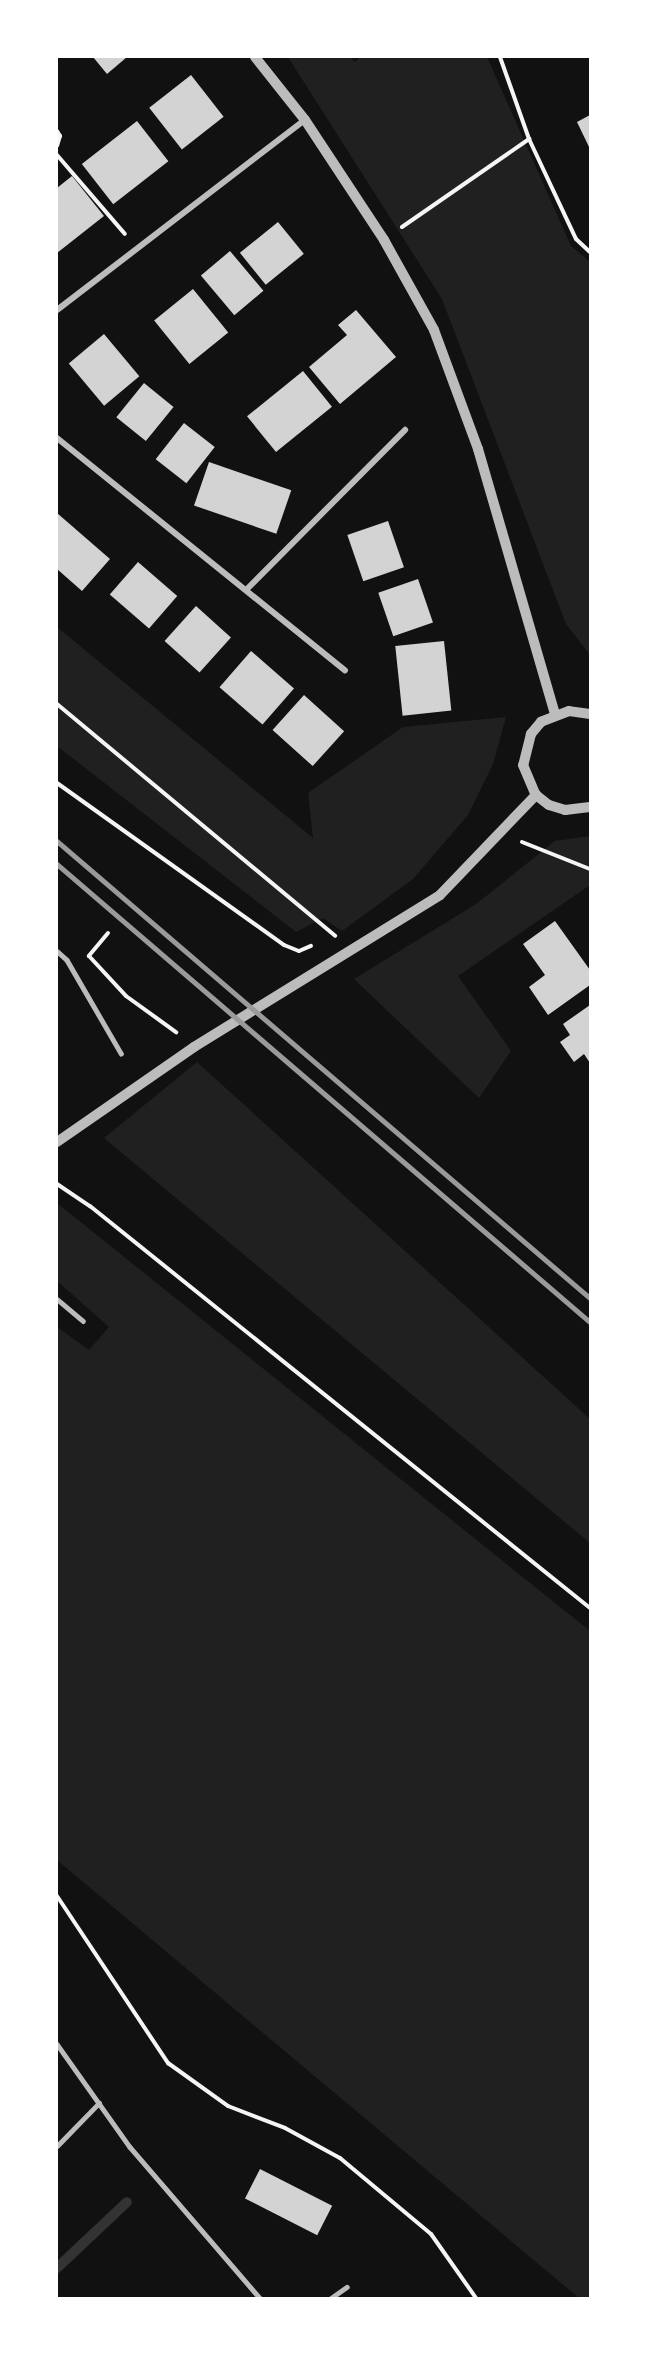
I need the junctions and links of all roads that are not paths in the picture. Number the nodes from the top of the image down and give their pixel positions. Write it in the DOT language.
graph roads {
  1 [pos="255,57"];
  2 [pos="305,120"];
  3 [pos="57,310"];
  4 [pos="405,430"];
  5 [pos="57,438"];
  6 [pos="248,588"];
  7 [pos="345,670"];
  8 [pos="555,714"];
  9 [pos="590,714"];
  10 [pos="536,795"];
  11 [pos="590,807"];
  12 [pos="57,951"];
  13 [pos="122,1053"];
  14 [pos="57,1142"];
  15 [pos="57,1299"];
  16 [pos="83,1321"];
  17 [pos="57,2044"];
  18 [pos="99,2103"];
  19 [pos="57,2146"];
  20 [pos="347,2287"];
  21 [pos="260,2298"];
  22 [pos="331,2298"];
  1 -- 2 [label="street"];
  2 -- 3 [label="street"];
  2 -- 8 [label="street"];
  4 -- 6 [label="street"];
  5 -- 6 [label="street"];
  6 -- 7 [label="street"];
  8 -- 9 [label="street"];
  8 -- 10 [label="street"];
  10 -- 11 [label="street"];
  10 -- 14 [label="street"];
  12 -- 13 [label="lane"];
  15 -- 16 [label="lane"];
  17 -- 18 [label="lane"];
  18 -- 19 [label="lane"];
  18 -- 21 [label="lane"];
  20 -- 22 [label="lane"];
}
